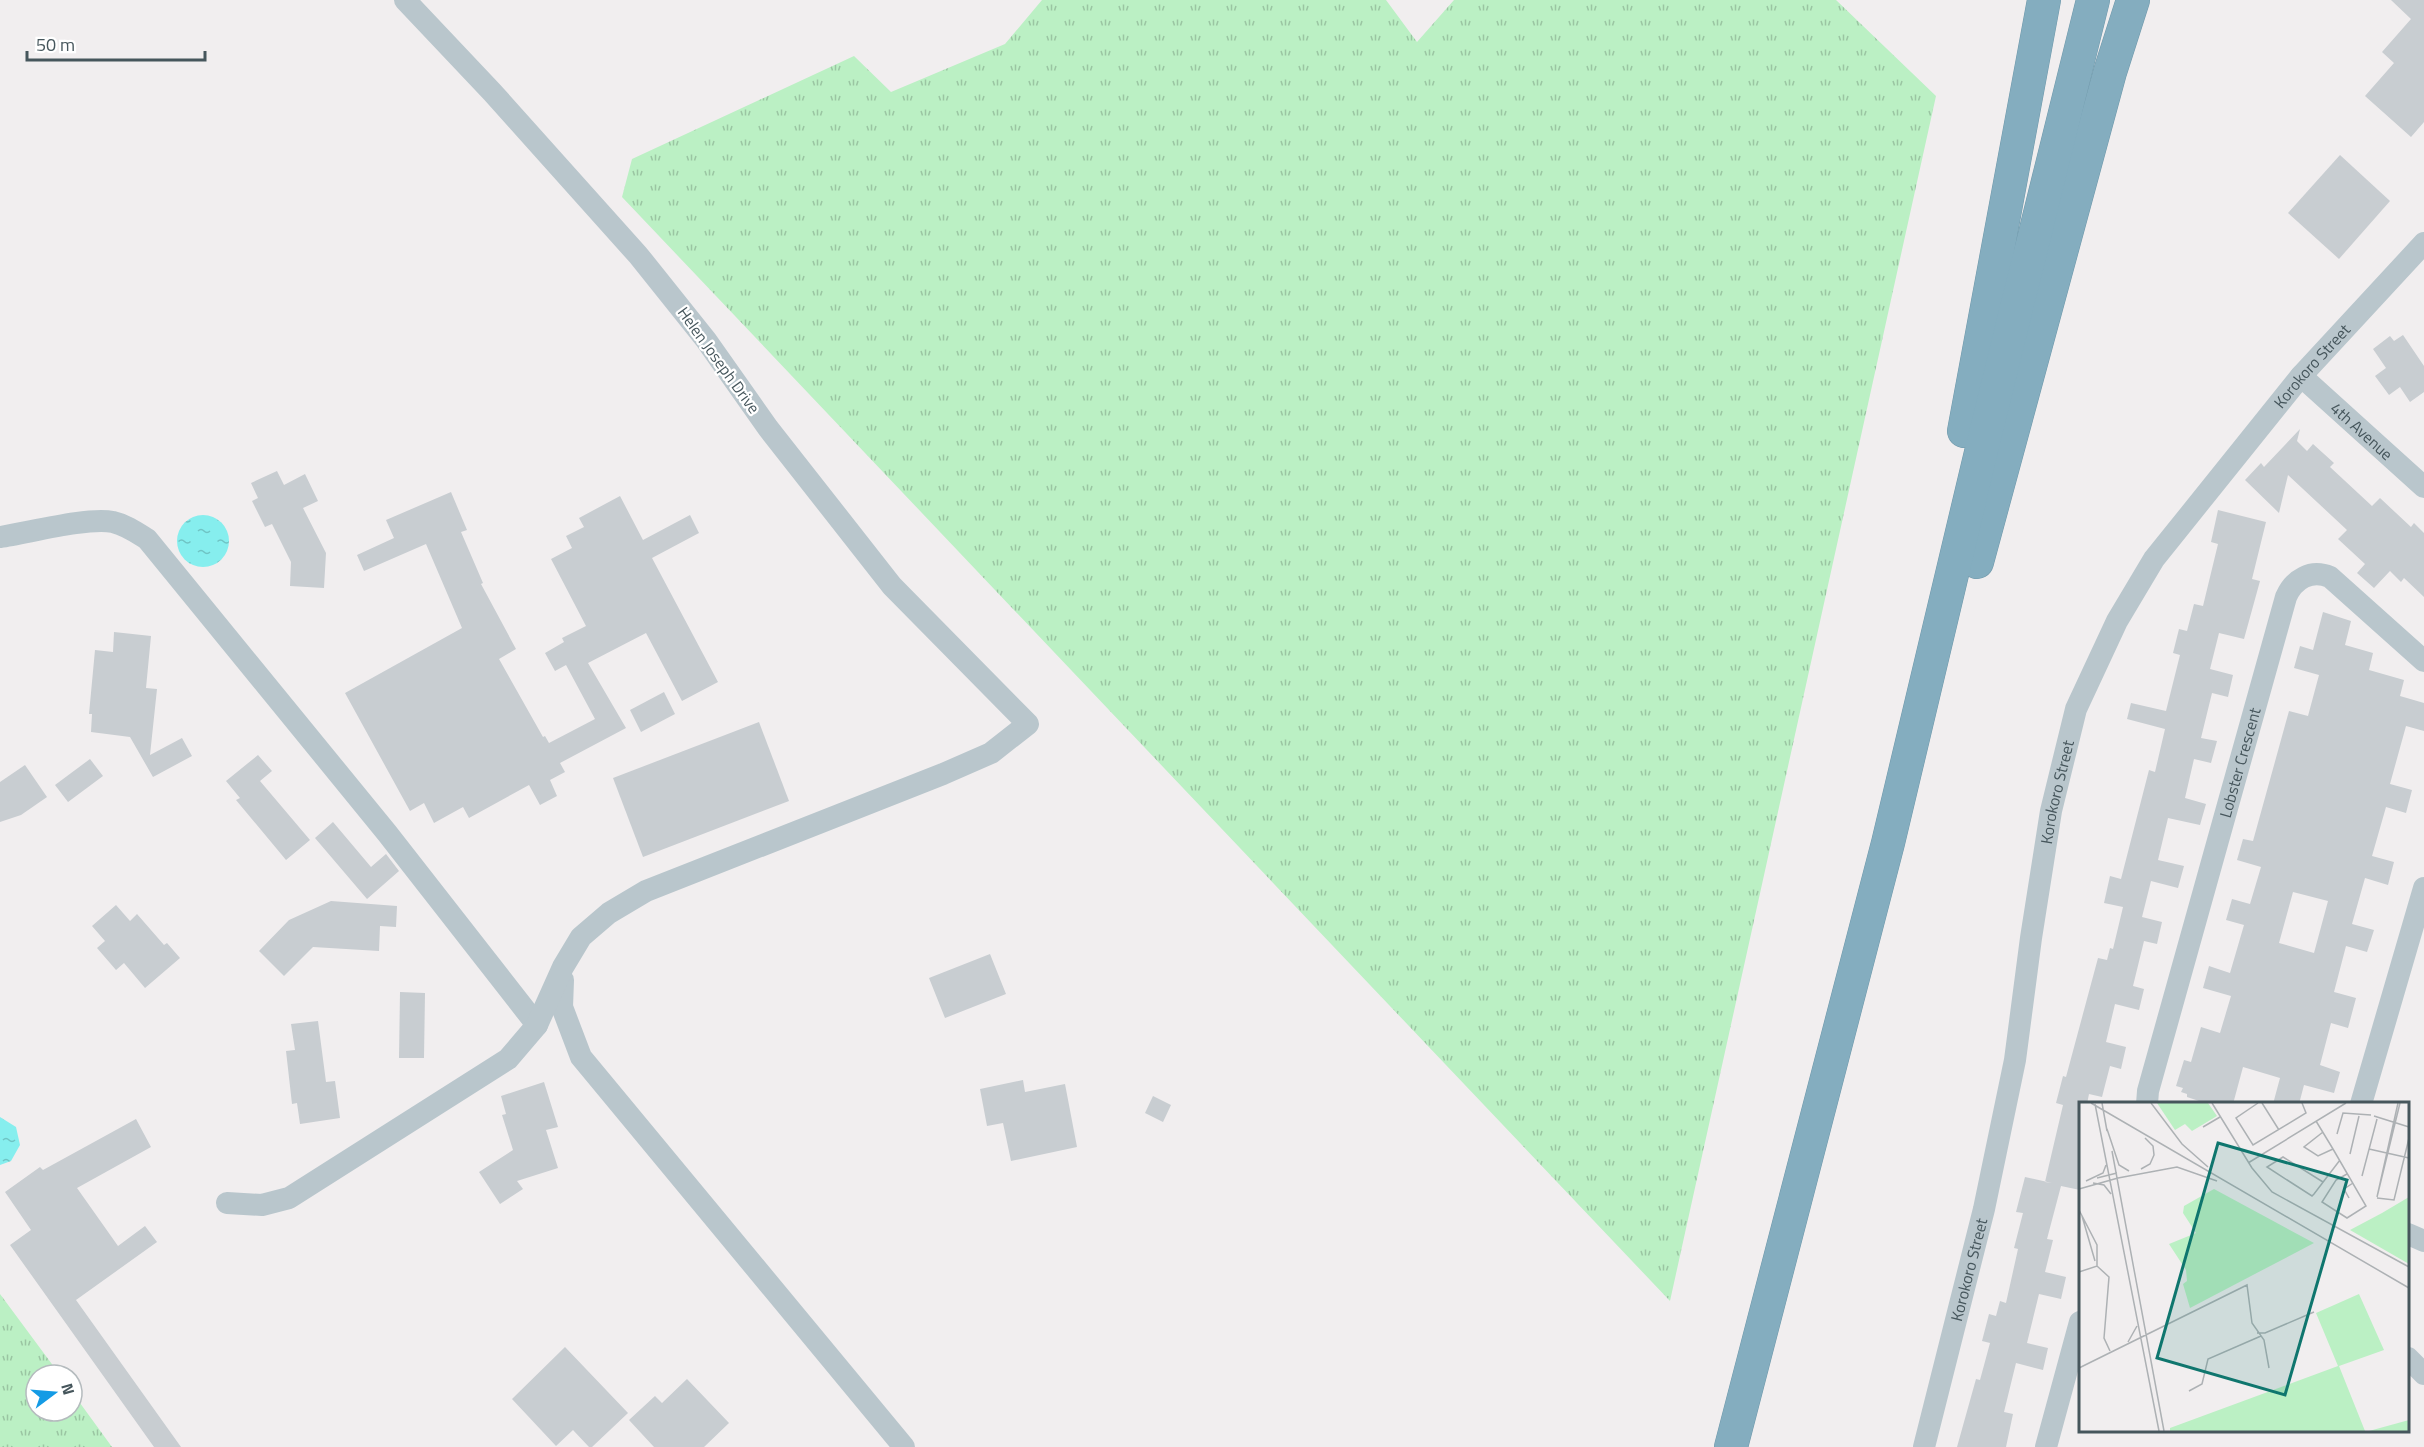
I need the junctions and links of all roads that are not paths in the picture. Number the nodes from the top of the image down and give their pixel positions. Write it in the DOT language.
graph roads {
  1 [pos="405,0"];
  2 [pos="2044,0"];
  3 [pos="2093,0"];
  4 [pos="2133,0"];
  5 [pos="2424,243"];
  6 [pos="2301,376"];
  7 [pos="2424,487"];
  8 [pos="0,537"];
  9 [pos="2424,661"];
  10 [pos="1888,843"];
  11 [pos="2424,888"];
  12 [pos="563,966"];
  13 [pos="537,1025"];
  14 [pos="2147,1102"];
  15 [pos="2362,1102"];
  16 [pos="227,1203"];
  17 [pos="1788,1220"];
  18 [pos="2409,1234"];
  19 [pos="2424,1241"];
  20 [pos="2079,1326"];
  21 [pos="2409,1359"];
  22 [pos="2424,1374"];
  23 [pos="904,1447"];
  24 [pos="1731,1447"];
  25 [pos="1924,1447"];
  26 [pos="2046,1447"];
  1 -- 12 [label="street, Helen Joseph Drive"];
  2 -- 10 [label="highway"];
  3 -- 10 [label="highway"];
  4 -- 17 [label="highway"];
  5 -- 6 [label="street, Korokoro Street"];
  6 -- 7 [label="street, 4th Avenue"];
  6 -- 25 [label="street, Korokoro Street"];
  8 -- 13 [label="street"];
  9 -- 14 [label="street, Lobster Crescent"];
  10 -- 17 [label="highway"];
  11 -- 15 [label="street"];
  12 -- 13 [label="street"];
  12 -- 23 [label="street"];
  13 -- 16 [label="street"];
  17 -- 24 [label="highway"];
  18 -- 19 [label="street"];
  20 -- 26 [label="street"];
  21 -- 22 [label="street"];
}
